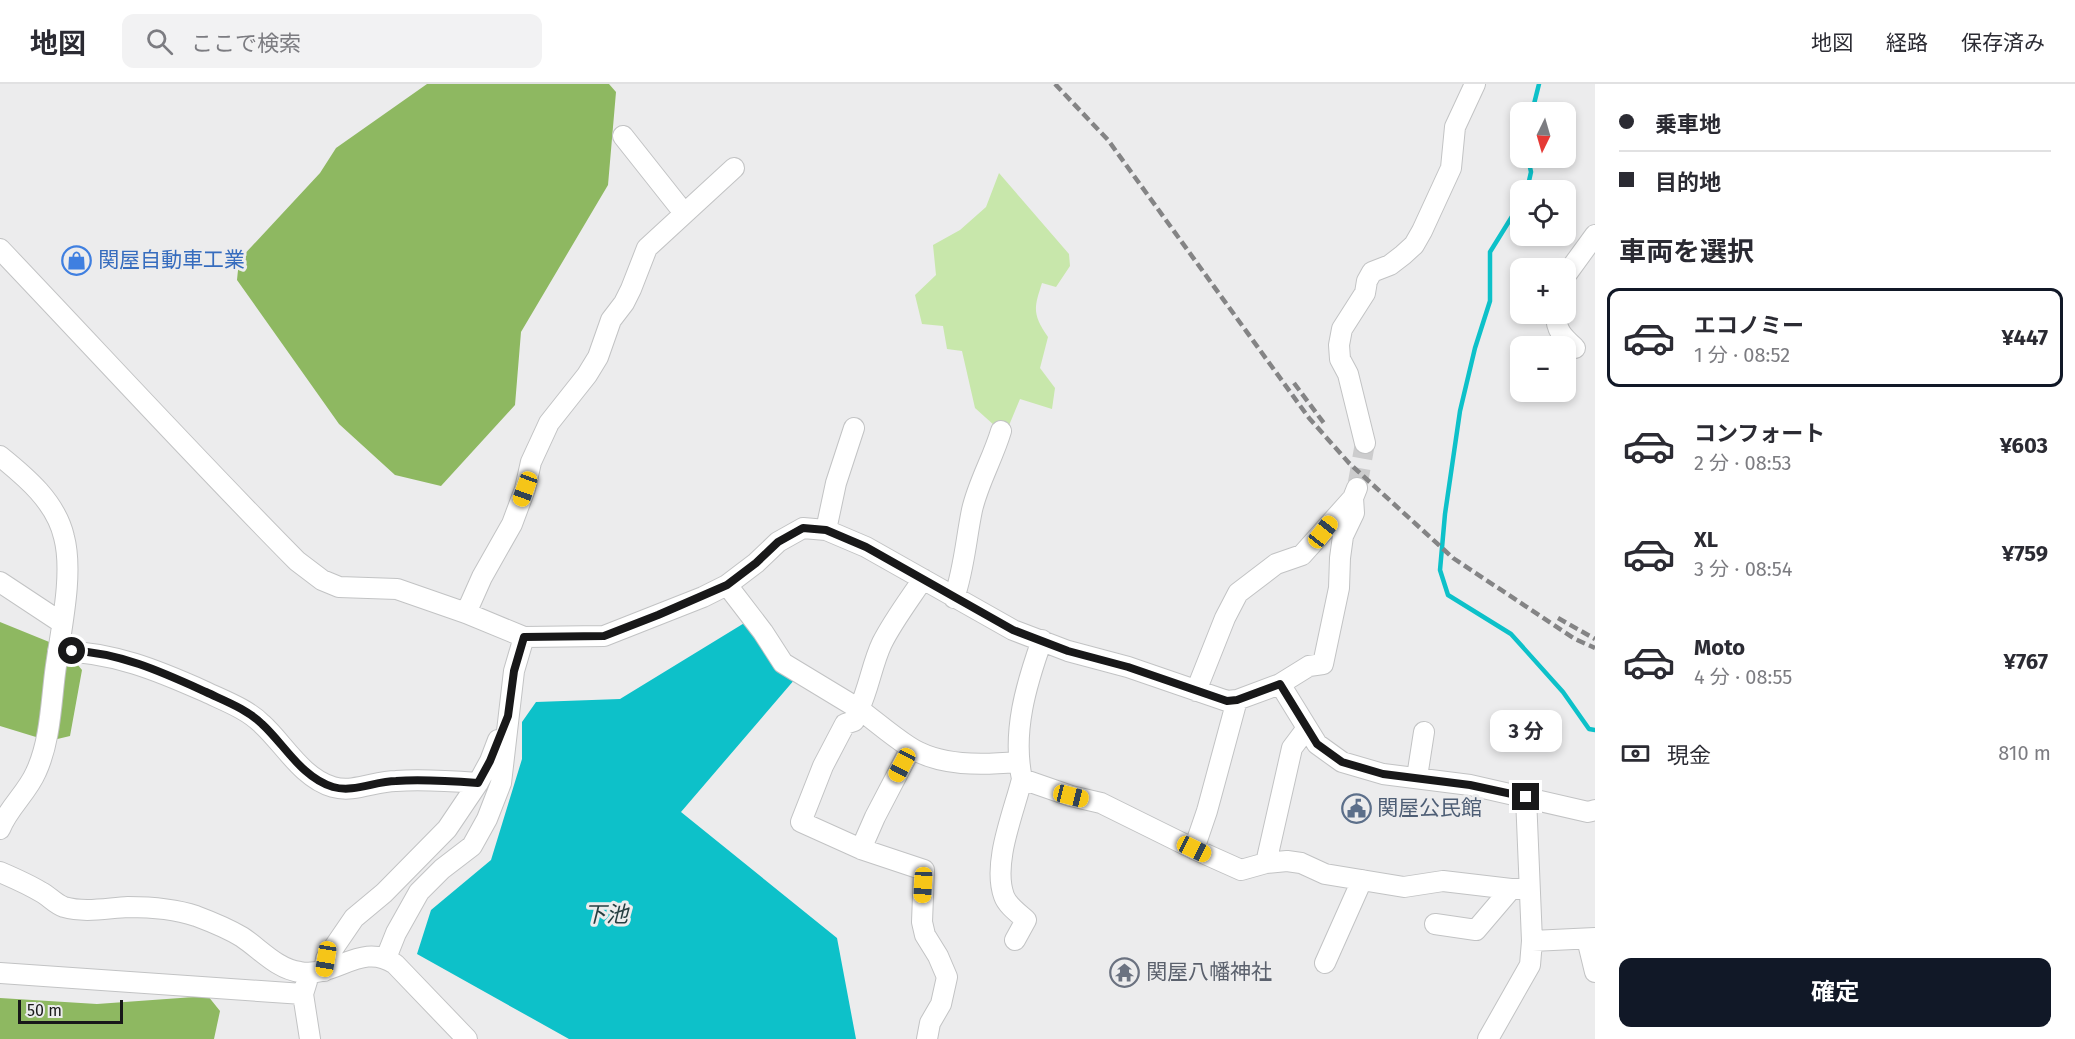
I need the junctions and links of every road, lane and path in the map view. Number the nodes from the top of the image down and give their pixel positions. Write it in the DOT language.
graph roads {
  1 [pos="1474,84"];
  2 [pos="623,136"];
  3 [pos="734,168"];
  4 [pos="684,213"];
  5 [pos="1595,235"];
  6 [pos="0,249"];
  7 [pos="1576,261"];
  8 [pos="854,428"];
  9 [pos="1001,431"];
  10 [pos="1365,443"];
  11 [pos="0,456"];
  12 [pos="826,530"];
  13 [pos="922,579"];
  14 [pos="0,582"];
  15 [pos="727,585"];
  16 [pos="954,598"];
  17 [pos="466,613"];
  18 [pos="62,622"];
  19 [pos="524,637"];
  20 [pos="1042,640"];
  21 [pos="58,651"];
  22 [pos="1280,684"];
  23 [pos="1196,691"];
  24 [pos="1237,700"];
  25 [pos="859,709"];
  26 [pos="508,716"];
  27 [pos="1307,728"];
  28 [pos="1424,732"];
  29 [pos="911,748"];
  30 [pos="1020,770"];
  31 [pos="1417,777"];
  32 [pos="478,783"];
  33 [pos="1526,797"];
  34 [pos="1595,810"];
  35 [pos="0,830"];
  36 [pos="861,849"];
  37 [pos="1194,849"];
  38 [pos="1266,863"];
  39 [pos="0,872"];
  40 [pos="1362,880"];
  41 [pos="1520,890"];
  42 [pos="1436,924"];
  43 [pos="1591,939"];
  44 [pos="1015,940"];
  45 [pos="1532,941"];
  46 [pos="386,958"];
  47 [pos="1324,963"];
  48 [pos="317,972"];
  49 [pos="1595,972"];
  50 [pos="0,973"];
  51 [pos="303,994"];
  52 [pos="310,1039"];
  53 [pos="467,1039"];
  54 [pos="927,1039"];
  55 [pos="1488,1039"];
  1 -- 10 [label="street"];
  2 -- 4 [label="street"];
  3 -- 4 [label="street"];
  4 -- 17 [label="street"];
  5 -- 7 [label="street"];
  6 -- 17 [label="street"];
  8 -- 12 [label="street"];
  9 -- 16 [label="street"];
  11 -- 18 [label="street"];
  12 -- 13 [label="street"];
  12 -- 15 [label="street"];
  13 -- 16 [label="street"];
  13 -- 25 [label="street"];
  14 -- 18 [label="street"];
  15 -- 19 [label="street"];
  15 -- 25 [label="street"];
  16 -- 20 [label="street"];
  17 -- 19 [label="street"];
  18 -- 21 [label="street"];
  19 -- 26 [label="street"];
  20 -- 23 [label="street"];
  20 -- 30 [label="street"];
  21 -- 32 [label="street"];
  21 -- 35 [label="street"];
  22 -- 23 [label="street"];
  22 -- 24 [label="street"];
  22 -- 27 [label="street"];
  23 -- 24 [label="street"];
  24 -- 37 [label="street"];
  25 -- 29 [label="street"];
  25 -- 36 [label="street"];
  26 -- 32 [label="street"];
  26 -- 46 [label="street"];
  27 -- 31 [label="street"];
  27 -- 38 [label="street"];
  28 -- 31 [label="street"];
  29 -- 30 [label="street"];
  29 -- 36 [label="street"];
  30 -- 37 [label="street"];
  30 -- 44 [label="street"];
  31 -- 33 [label="street"];
  32 -- 48 [label="street"];
  33 -- 34 [label="street"];
  33 -- 41 [label="street"];
  36 -- 54 [label="street"];
  37 -- 38 [label="street"];
  38 -- 40 [label="street"];
  39 -- 48 [label="street"];
  40 -- 41 [label="street"];
  40 -- 47 [label="street"];
  41 -- 42 [label="street"];
  41 -- 45 [label="street"];
  43 -- 45 [label="street"];
  43 -- 49 [label="street"];
  45 -- 55 [label="street"];
  46 -- 48 [label="street"];
  46 -- 53 [label="street"];
  48 -- 51 [label="street"];
  50 -- 51 [label="street"];
  51 -- 52 [label="street"];
}
